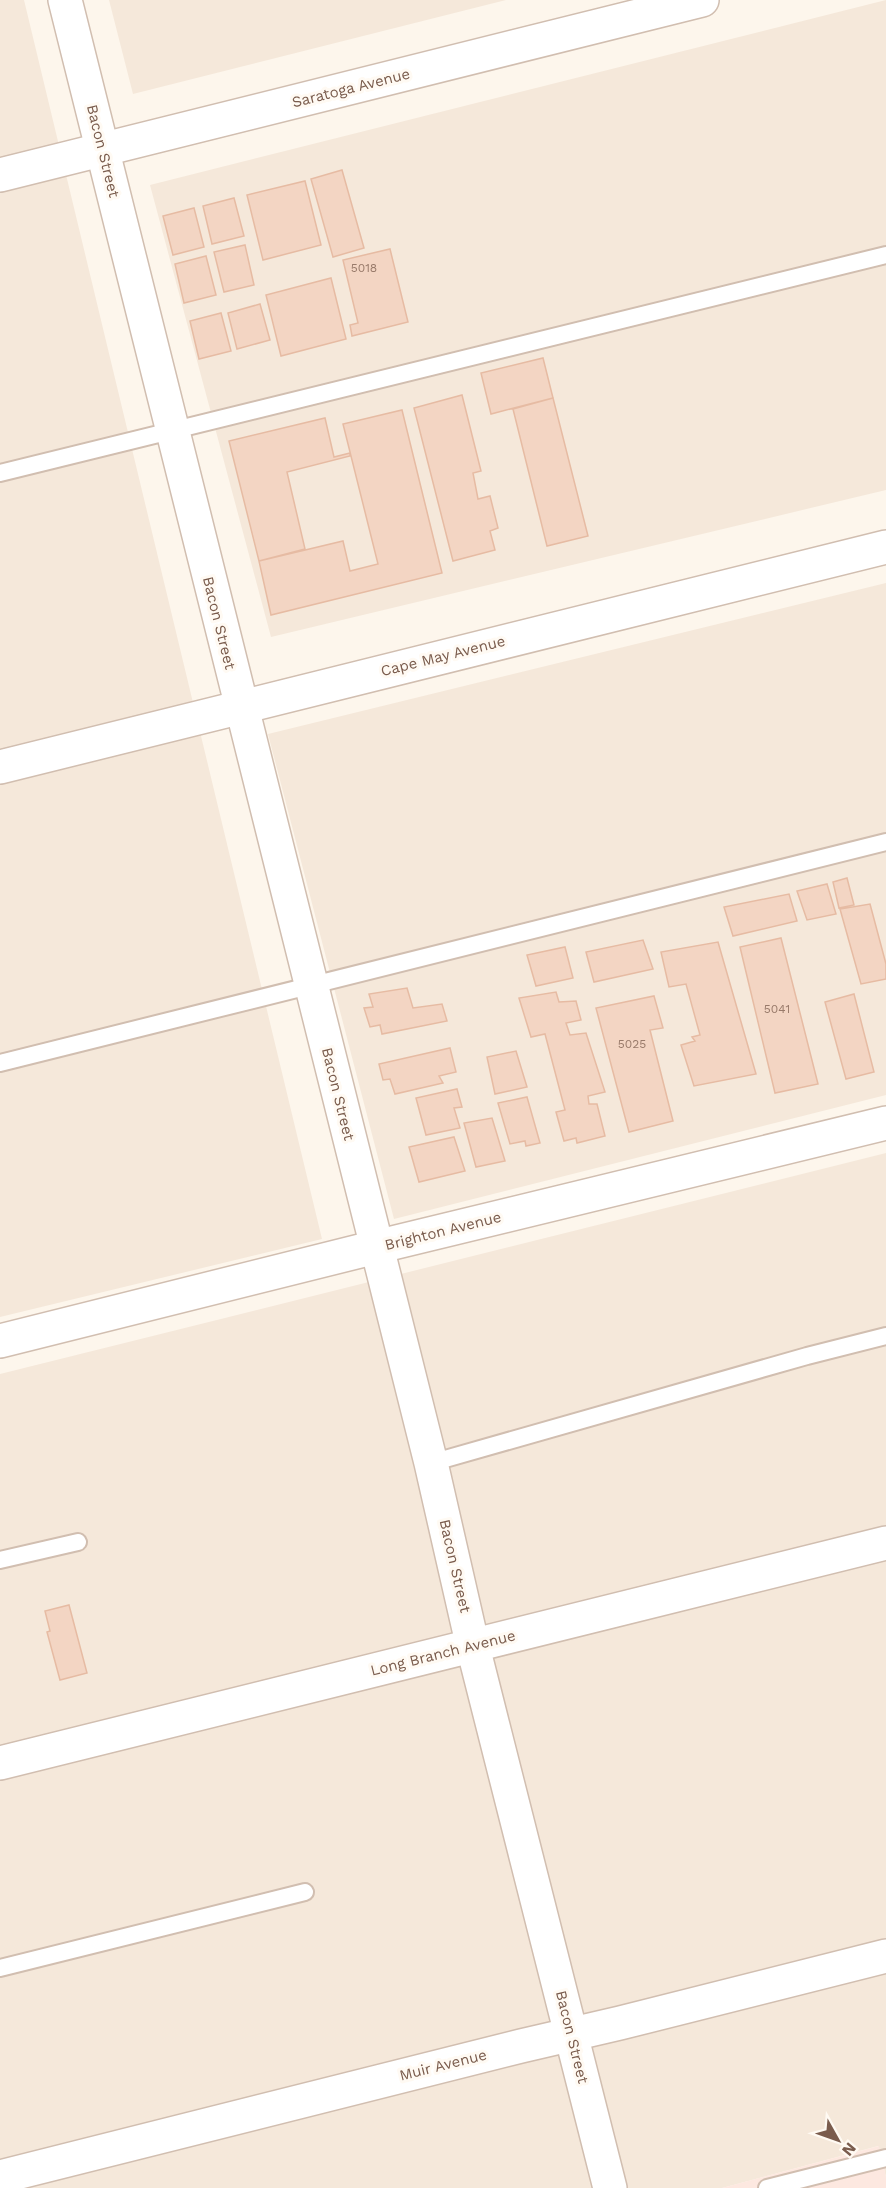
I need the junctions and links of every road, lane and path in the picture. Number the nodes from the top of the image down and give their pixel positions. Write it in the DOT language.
graph roads {
  1 [pos="65,0"];
  2 [pos="702,0"];
  3 [pos="103,150"];
  4 [pos="0,176"];
  5 [pos="886,255"];
  6 [pos="172,431"];
  7 [pos="0,474"];
  8 [pos="886,547"];
  9 [pos="241,708"];
  10 [pos="0,767"];
  11 [pos="886,842"];
  12 [pos="310,987"];
  13 [pos="0,1063"];
  14 [pos="886,1123"];
  15 [pos="376,1247"];
  16 [pos="886,1336"];
  17 [pos="0,1341"];
  18 [pos="431,1463"];
  19 [pos="78,1542"];
  20 [pos="886,1543"];
  21 [pos="0,1560"];
  22 [pos="473,1647"];
  23 [pos="0,1763"];
  24 [pos="305,1892"];
  25 [pos="886,1956"];
  26 [pos="0,1968"];
  27 [pos="571,2034"];
  28 [pos="886,2158"];
  29 [pos="0,2177"];
  30 [pos="610,2188"];
  31 [pos="767,2188"];
  1 -- 3 [label="street, Bacon Street"];
  2 -- 3 [label="street, Saratoga Avenue"];
  3 -- 4 [label="street, Saratoga Avenue"];
  3 -- 6 [label="street, Bacon Street"];
  5 -- 6 [label="lane"];
  6 -- 7 [label="lane"];
  6 -- 9 [label="street, Bacon Street"];
  8 -- 9 [label="street, Cape May Avenue"];
  9 -- 10 [label="street, Cape May Avenue"];
  9 -- 12 [label="street, Bacon Street"];
  11 -- 12 [label="lane"];
  12 -- 13 [label="lane"];
  12 -- 15 [label="street, Bacon Street"];
  14 -- 15 [label="street, Brighton Avenue"];
  15 -- 17 [label="street, Brighton Avenue"];
  15 -- 18 [label="street, Bacon Street"];
  16 -- 18 [label="lane"];
  18 -- 22 [label="street, Bacon Street"];
  19 -- 21 [label="lane"];
  20 -- 22 [label="street, Long Branch Avenue"];
  22 -- 23 [label="street, Long Branch Avenue"];
  22 -- 27 [label="street, Bacon Street"];
  24 -- 26 [label="lane"];
  25 -- 27 [label="street, Muir Avenue"];
  27 -- 29 [label="street, Muir Avenue"];
  27 -- 30 [label="street, Bacon Street"];
  28 -- 31 [label="lane"];
}
